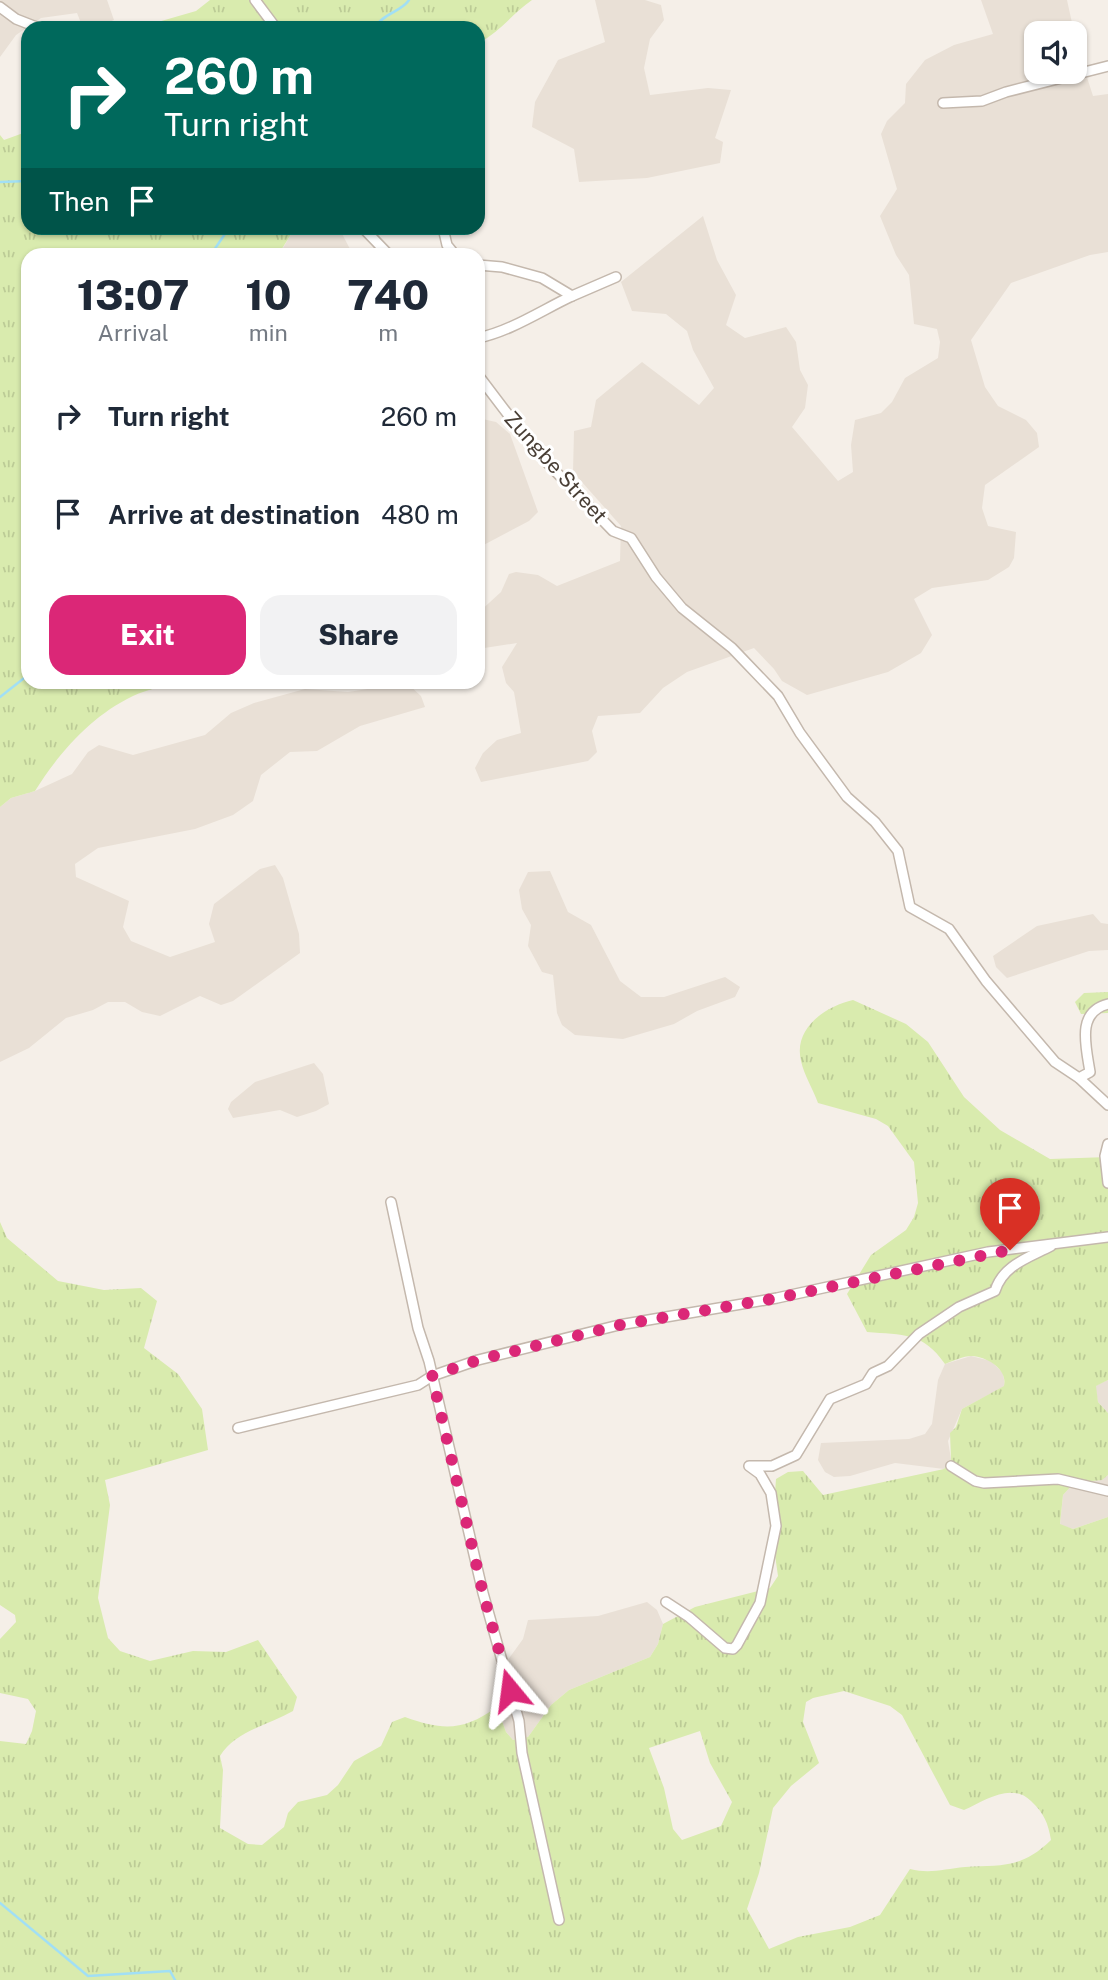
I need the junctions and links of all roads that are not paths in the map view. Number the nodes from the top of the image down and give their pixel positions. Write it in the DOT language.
graph roads {
  1 [pos="255,0"];
  2 [pos="0,7"];
  3 [pos="21,21"];
  4 [pos="271,21"];
  5 [pos="1108,66"];
  6 [pos="943,103"];
  7 [pos="370,235"];
  8 [pos="382,248"];
  9 [pos="485,266"];
  10 [pos="615,277"];
  11 [pos="572,296"];
  12 [pos="485,335"];
  13 [pos="485,384"];
  14 [pos="1108,1003"];
  15 [pos="1079,1078"];
  16 [pos="1106,1103"];
  17 [pos="1108,1113"];
  18 [pos="1108,1144"];
  19 [pos="1108,1183"];
  20 [pos="391,1202"];
  21 [pos="1108,1237"];
  22 [pos="1055,1244"];
  23 [pos="432,1376"];
  24 [pos="238,1428"];
  25 [pos="951,1466"];
  26 [pos="1108,1491"];
  27 [pos="666,1602"];
  28 [pos="559,1920"];
  1 -- 4 [label="street"];
  2 -- 3 [label="street"];
  5 -- 6 [label="street"];
  7 -- 8 [label="street"];
  9 -- 11 [label="street"];
  10 -- 11 [label="street"];
  11 -- 12 [label="street"];
  13 -- 15 [label="street, Zungbe Street"];
  14 -- 15 [label="street"];
  15 -- 16 [label="street, Zungbe Street"];
  16 -- 17 [label="street"];
  18 -- 19 [label="street"];
  20 -- 23 [label="street"];
  21 -- 22 [label="street"];
  22 -- 23 [label="street"];
  22 -- 27 [label="street"];
  23 -- 24 [label="street"];
  23 -- 28 [label="street"];
  25 -- 26 [label="street"];
}
